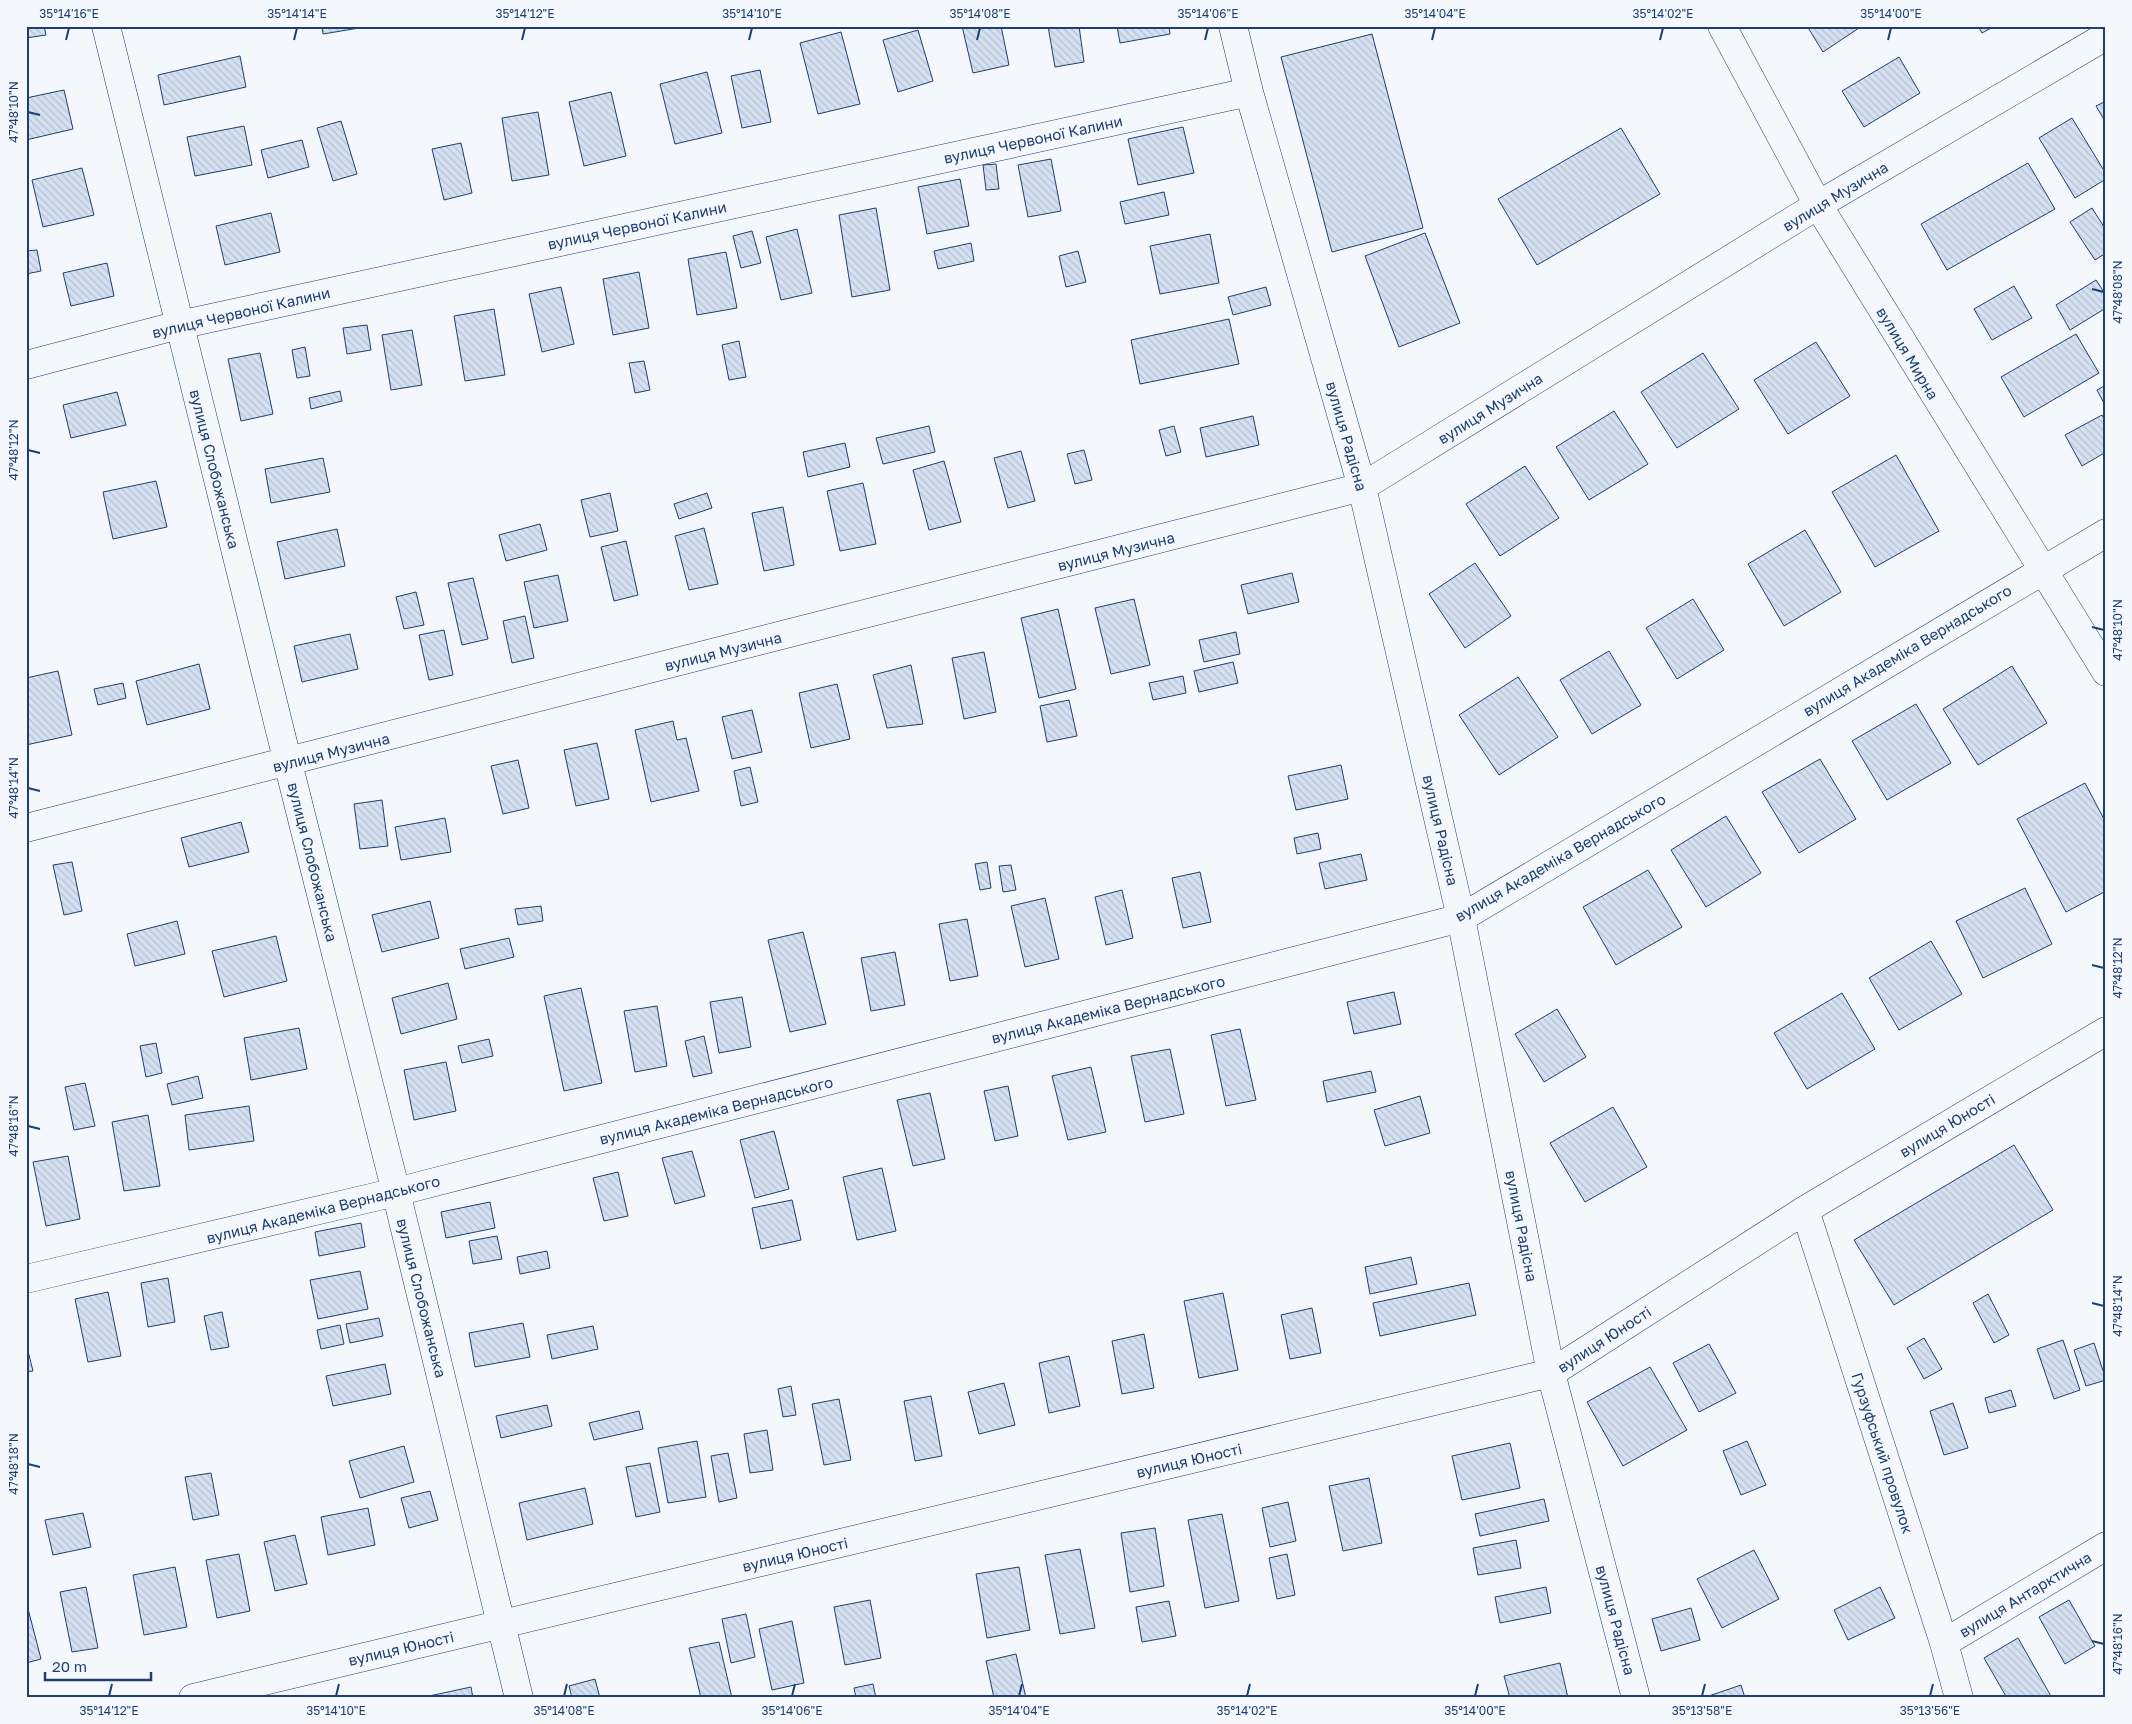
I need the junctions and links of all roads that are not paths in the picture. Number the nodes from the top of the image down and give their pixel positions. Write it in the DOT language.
graph roads {
  1 [pos="106,26"];
  2 [pos="1233,26"];
  3 [pos="1722,26"];
  4 [pos="2106,36"];
  5 [pos="1249,92"];
  6 [pos="1818,205"];
  7 [pos="179,325"];
  8 [pos="26,365"];
  9 [pos="1362,488"];
  10 [pos="2106,533"];
  11 [pos="2041,570"];
  12 [pos="2106,672"];
  13 [pos="288,763"];
  14 [pos="26,828"];
  15 [pos="1461,918"];
  16 [pos="2106,1031"];
  17 [pos="396,1192"];
  18 [pos="1805,1210"];
  19 [pos="26,1279"];
  20 [pos="1551,1373"];
  21 [pos="2106,1546"];
  22 [pos="502,1625"];
  23 [pos="1944,1643"];
  24 [pos="193,1698"];
  25 [pos="519,1698"];
  26 [pos="1636,1698"];
  27 [pos="1959,1698"];
  1 -- 7 [label="street, вулиця Слобожанська"];
  2 -- 5 [label="street, вулиця Радісна"];
  3 -- 6 [label="street, вулиця Мирна"];
  4 -- 6 [label="street, вулиця Музична"];
  5 -- 7 [label="street, вулиця Червоної Калини"];
  5 -- 9 [label="street, вулиця Радісна"];
  6 -- 9 [label="street, вулиця Музична"];
  6 -- 11 [label="street, вулиця Мирна"];
  7 -- 8 [label="street, вулиця Червоної Калини"];
  7 -- 13 [label="street, вулиця Слобожанська"];
  9 -- 13 [label="street, вулиця Музична"];
  9 -- 15 [label="street, вулиця Радісна"];
  10 -- 11 [label="street, вулиця Академіка Вернадського"];
  11 -- 12 [label="street, вулиця Мирна"];
  11 -- 15 [label="street, вулиця Академіка Вернадського"];
  13 -- 14 [label="street, вулиця Музична"];
  13 -- 17 [label="street, вулиця Слобожанська"];
  15 -- 17 [label="street, вулиця Академіка Вернадського"];
  15 -- 20 [label="street, вулиця Радісна"];
  16 -- 18 [label="street, вулиця Юності"];
  17 -- 19 [label="street, вулиця Академіка Вернадського"];
  17 -- 22 [label="street, вулиця Слобожанська"];
  18 -- 20 [label="street, вулиця Юності"];
  18 -- 23 [label="street, Гурзуфський провулок"];
  20 -- 22 [label="street, вулиця Юності"];
  20 -- 26 [label="street, вулиця Радісна"];
  21 -- 23 [label="street, вулиця Антарктична"];
  22 -- 24 [label="street, вулиця Юності"];
  22 -- 25 [label="street, вулиця Слобожанська"];
  23 -- 27 [label="street, Гурзуфський провулок"];
}
